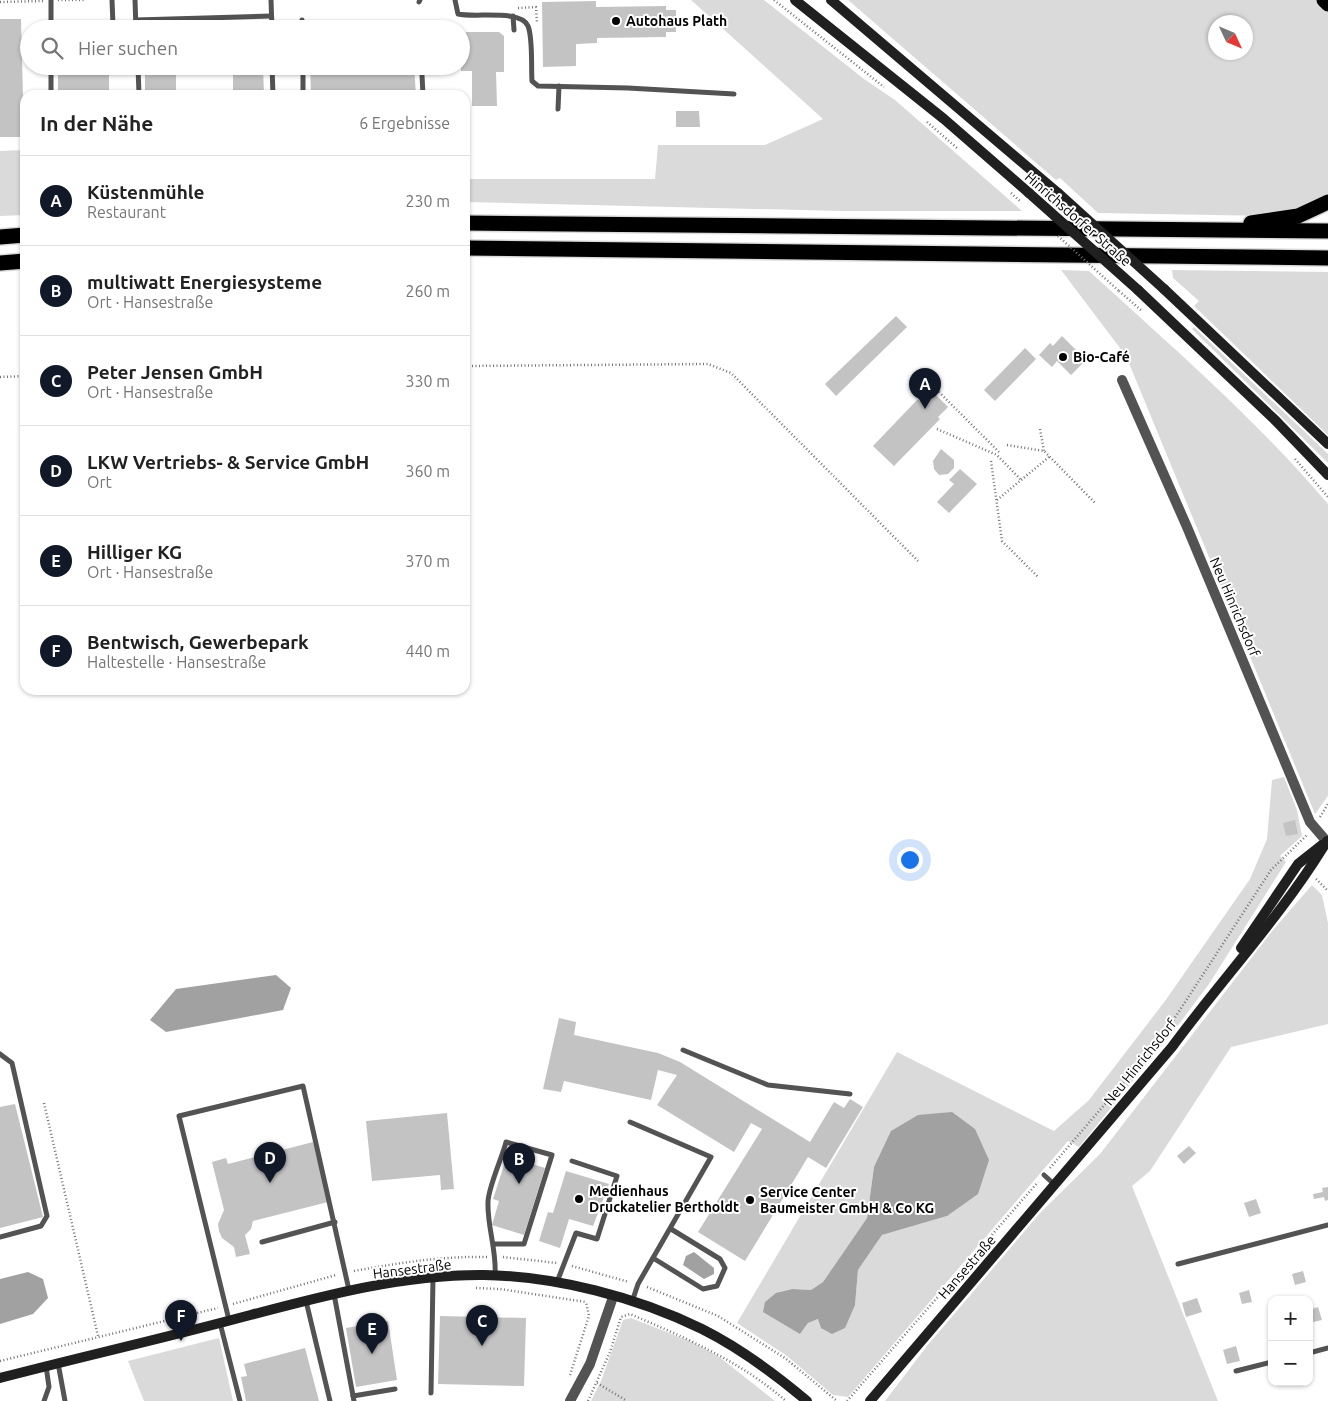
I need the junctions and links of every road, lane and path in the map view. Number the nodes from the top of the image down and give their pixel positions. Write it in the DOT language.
graph roads {
  1 [pos="51,0"];
  2 [pos="112,0"];
  3 [pos="135,0"];
  4 [pos="271,0"];
  5 [pos="455,0"];
  6 [pos="774,0"];
  7 [pos="795,0"];
  8 [pos="831,0"];
  9 [pos="1324,0"];
  10 [pos="1328,4"];
  11 [pos="271,16"];
  12 [pos="513,16"];
  13 [pos="51,20"];
  14 [pos="113,20"];
  15 [pos="136,20"];
  16 [pos="271,20"];
  17 [pos="514,30"];
  18 [pos="51,75"];
  19 [pos="138,75"];
  20 [pos="272,75"];
  21 [pos="303,75"];
  22 [pos="422,75"];
  23 [pos="559,86"];
  24 [pos="51,90"];
  25 [pos="139,90"];
  26 [pos="273,90"];
  27 [pos="303,90"];
  28 [pos="422,90"];
  29 [pos="889,91"];
  30 [pos="734,94"];
  31 [pos="558,109"];
  32 [pos="925,120"];
  33 [pos="961,151"];
  34 [pos="1004,187"];
  35 [pos="1328,202"];
  36 [pos="1025,206"];
  37 [pos="470,223"];
  38 [pos="1198,230"];
  39 [pos="1328,231"];
  40 [pos="1054,232"];
  41 [pos="20,236"];
  42 [pos="0,237"];
  43 [pos="470,248"];
  44 [pos="1328,258"];
  45 [pos="20,261"];
  46 [pos="0,263"];
  47 [pos="1118,291"];
  48 [pos="470,366"];
  49 [pos="0,376"];
  50 [pos="20,376"];
  51 [pos="1122,380"];
  52 [pos="934,387"];
  53 [pos="937,429"];
  54 [pos="1040,429"];
  55 [pos="1328,444"];
  56 [pos="1007,445"];
  57 [pos="1044,451"];
  58 [pos="999,452"];
  59 [pos="1050,457"];
  60 [pos="991,461"];
  61 [pos="1328,475"];
  62 [pos="1022,481"];
  63 [pos="997,500"];
  64 [pos="1096,504"];
  65 [pos="918,561"];
  66 [pos="1038,577"];
  67 [pos="1328,804"];
  68 [pos="1320,817"];
  69 [pos="1304,839"];
  70 [pos="1328,841"];
  71 [pos="1317,879"];
  72 [pos="1328,891"];
  73 [pos="682,1050"];
  74 [pos="0,1054"];
  75 [pos="850,1094"];
  76 [pos="44,1103"];
  77 [pos="630,1122"];
  78 [pos="1085,1150"];
  79 [pos="572,1161"];
  80 [pos="1044,1176"];
  81 [pos="1055,1185"];
  82 [pos="335,1222"];
  83 [pos="1328,1225"];
  84 [pos="671,1229"];
  85 [pos="0,1237"];
  86 [pos="262,1242"];
  87 [pos="493,1244"];
  88 [pos="653,1258"];
  89 [pos="1178,1264"];
  90 [pos="595,1273"];
  91 [pos="495,1276"];
  92 [pos="433,1278"];
  93 [pos="557,1282"];
  94 [pos="475,1288"];
  95 [pos="590,1290"];
  96 [pos="350,1291"];
  97 [pos="334,1294"];
  98 [pos="613,1297"];
  99 [pos="306,1301"];
  100 [pos="586,1302"];
  101 [pos="632,1302"];
  102 [pos="184,1316"];
  103 [pos="182,1320"];
  104 [pos="225,1322"];
  105 [pos="1328,1348"];
  106 [pos="1313,1352"];
  107 [pos="101,1353"];
  108 [pos="58,1363"];
  109 [pos="1268,1363"];
  110 [pos="46,1366"];
  111 [pos="1236,1371"];
  112 [pos="569,1377"];
  113 [pos="0,1378"];
  114 [pos="597,1383"];
  115 [pos="395,1390"];
  116 [pos="431,1393"];
  117 [pos="353,1398"];
  118 [pos="44,1401"];
  119 [pos="65,1401"];
  120 [pos="240,1401"];
  121 [pos="330,1401"];
  122 [pos="570,1401"];
  123 [pos="588,1401"];
  124 [pos="627,1401"];
  125 [pos="786,1401"];
  126 [pos="807,1401"];
  127 [pos="847,1401"];
  128 [pos="870,1401"];
  1 -- 13 [label="lane"];
  2 -- 14 [label="lane"];
  3 -- 15 [label="lane"];
  4 -- 11 [label="lane"];
  5 -- 12 [label="lane"];
  6 -- 29 [label="path"];
  7 -- 61 [label="street, Hinrichsdorfer Straße, bridge"];
  8 -- 55 [label="street, Hinrichsdorfer Straße, bridge"];
  9 -- 10 [label="highway"];
  11 -- 15 [label="lane"];
  11 -- 16 [label="lane"];
  12 -- 17 [label="lane"];
  12 -- 23 [label="lane"];
  18 -- 24 [label="lane"];
  19 -- 25 [label="lane"];
  20 -- 26 [label="lane"];
  21 -- 27 [label="lane"];
  22 -- 28 [label="lane"];
  23 -- 30 [label="lane"];
  23 -- 31 [label="lane"];
  32 -- 33 [label="path"];
  34 -- 36 [label="path, bridge"];
  35 -- 38 [label="highway"];
  37 -- 38 [label="highway"];
  38 -- 39 [label="highway"];
  40 -- 47 [label="path, bridge"];
  41 -- 42 [label="highway"];
  43 -- 44 [label="highway"];
  45 -- 46 [label="highway"];
  48 -- 65 [label="path"];
  49 -- 50 [label="path"];
  51 -- 70 [label="street, Neu Hinrichsdorf"];
  52 -- 58 [label="path"];
  53 -- 62 [label="path"];
  54 -- 57 [label="path"];
  56 -- 57 [label="path"];
  57 -- 59 [label="path"];
  59 -- 62 [label="path"];
  59 -- 64 [label="path"];
  60 -- 63 [label="path"];
  62 -- 63 [label="path"];
  63 -- 66 [label="path"];
  67 -- 68 [label="path"];
  69 -- 80 [label="path"];
  70 -- 78 [label="street, Neu Hinrichsdorf"];
  71 -- 72 [label="path"];
  73 -- 75 [label="lane"];
  74 -- 85 [label="lane"];
  76 -- 107 [label="path"];
  77 -- 84 [label="lane"];
  78 -- 81 [label="street, Hansestraße"];
  79 -- 93 [label="lane"];
  80 -- 81 [label="lane"];
  80 -- 127 [label="path"];
  81 -- 128 [label="street, Hansestraße"];
  82 -- 86 [label="lane"];
  82 -- 96 [label="lane"];
  82 -- 104 [label="lane"];
  83 -- 89 [label="lane"];
  84 -- 88 [label="lane"];
  84 -- 88 [label="lane"];
  87 -- 87 [label="lane"];
  87 -- 91 [label="lane"];
  88 -- 101 [label="lane"];
  90 -- 95 [label="path"];
  91 -- 92 [label="street, Hansestraße"];
  91 -- 93 [label="street, Hansestraße"];
  92 -- 96 [label="street, Hansestraße"];
  92 -- 116 [label="lane"];
  93 -- 95 [label="street, Hansestraße"];
  94 -- 100 [label="path"];
  95 -- 98 [label="street, Hansestraße"];
  95 -- 100 [label="path"];
  96 -- 97 [label="street, Hansestraße"];
  97 -- 99 [label="street, Hansestraße"];
  97 -- 117 [label="lane"];
  98 -- 101 [label="street, Hansestraße"];
  98 -- 122 [label="street"];
  99 -- 104 [label="street, Hansestraße"];
  99 -- 121 [label="lane"];
  100 -- 112 [label="path"];
  101 -- 126 [label="street, Hansestraße"];
  102 -- 103 [label="path"];
  104 -- 107 [label="street, Hansestraße"];
  104 -- 120 [label="lane"];
  105 -- 106 [label="lane"];
  107 -- 108 [label="street, Hansestraße"];
  108 -- 110 [label="street, Hansestraße"];
  108 -- 119 [label="lane"];
  109 -- 111 [label="lane"];
  110 -- 113 [label="street, Hansestraße"];
  110 -- 118 [label="lane"];
  114 -- 123 [label="path"];
  114 -- 124 [label="path"];
  114 -- 125 [label="path"];
  115 -- 117 [label="lane"];
}
